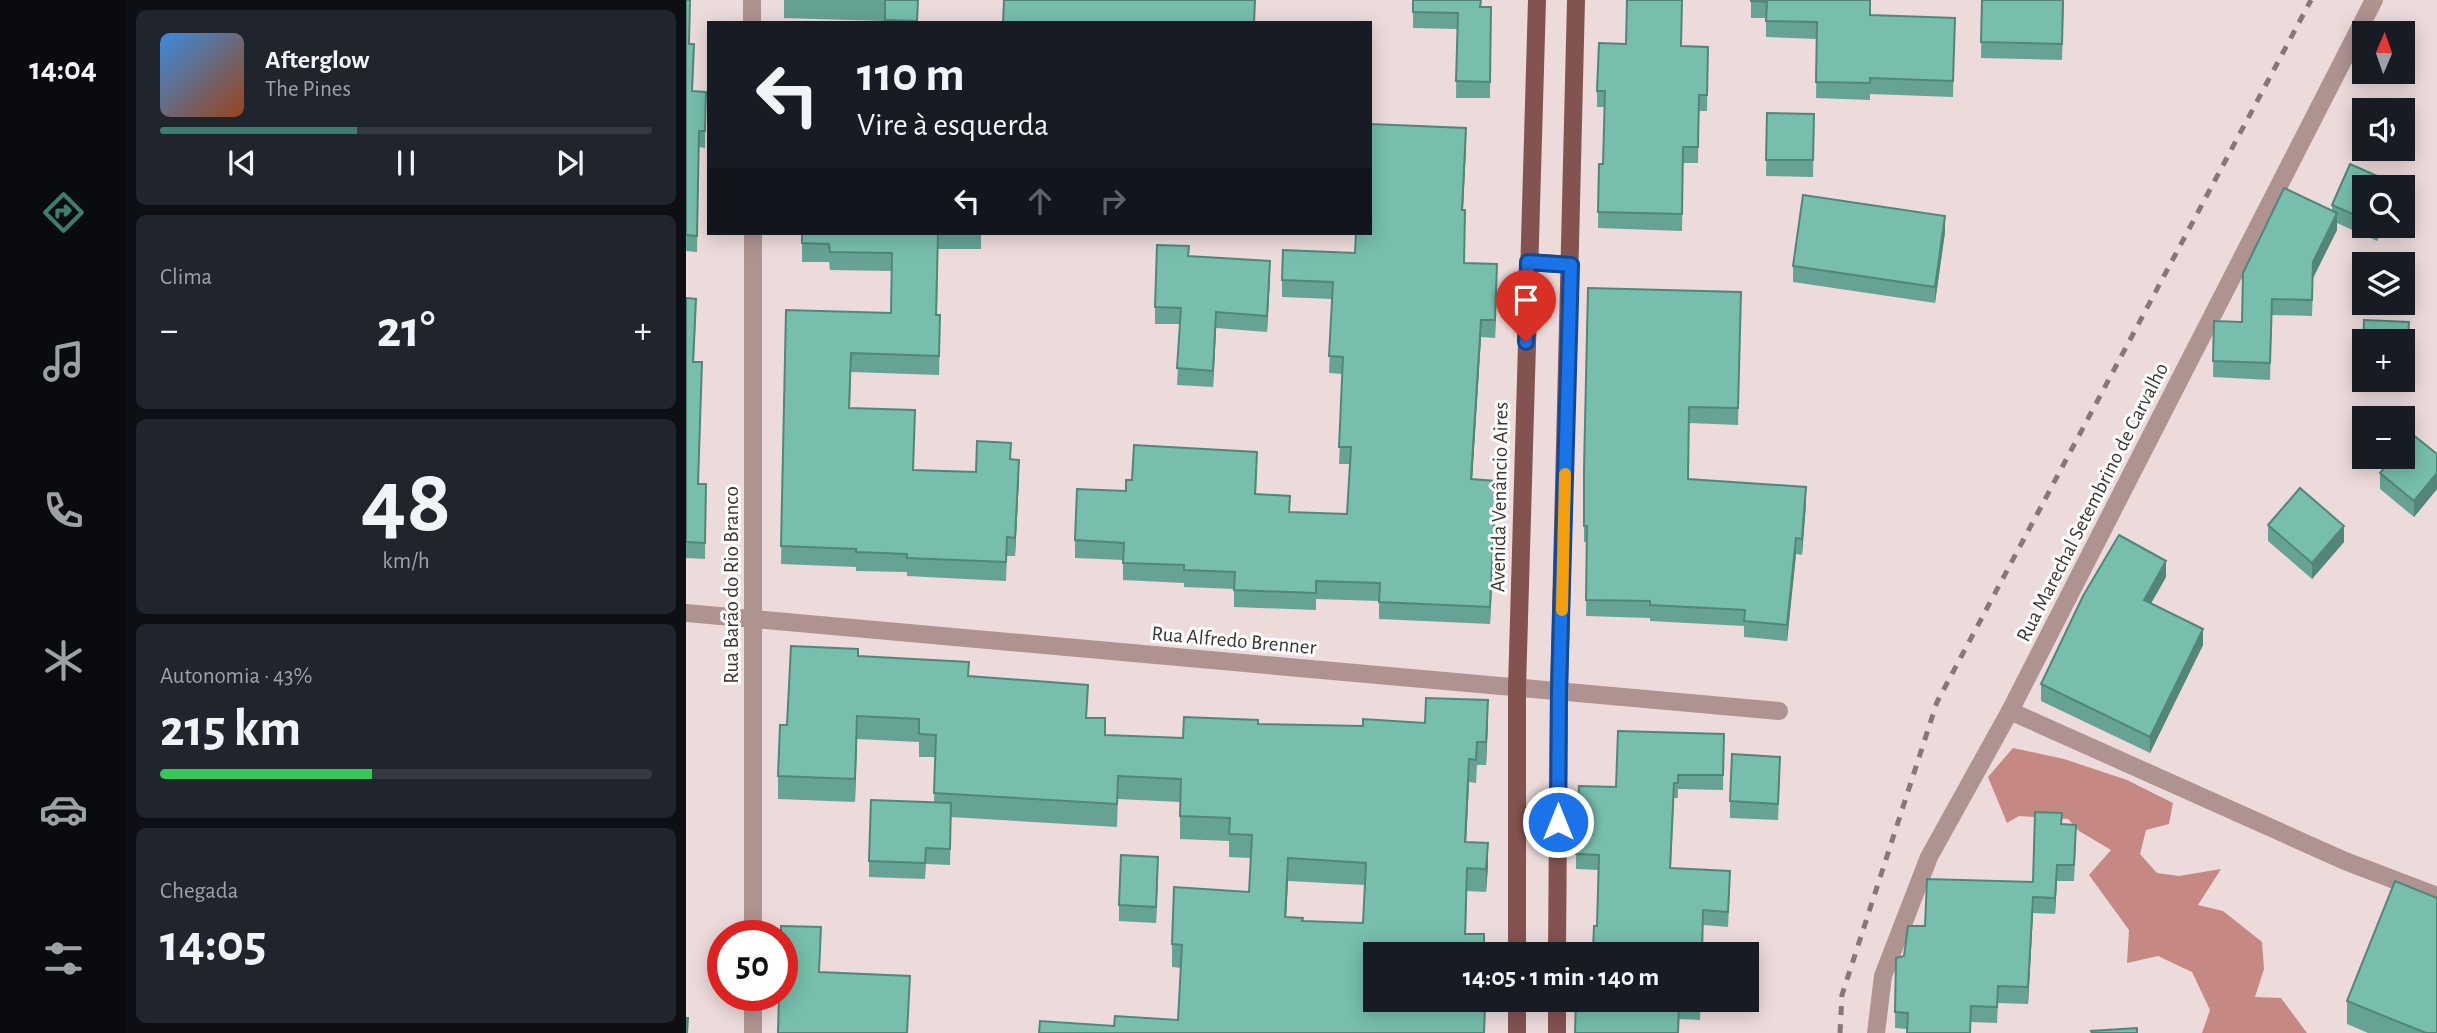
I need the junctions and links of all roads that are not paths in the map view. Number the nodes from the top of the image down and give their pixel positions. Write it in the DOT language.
graph roads {
  1 [pos="752,0"];
  2 [pos="1536,0"];
  3 [pos="1576,0"];
  4 [pos="2374,0"];
  5 [pos="752,21"];
  6 [pos="753,235"];
  7 [pos="1528,262"];
  8 [pos="1571,265"];
  9 [pos="686,613"];
  10 [pos="754,620"];
  11 [pos="1517,688"];
  12 [pos="1559,691"];
  13 [pos="1779,711"];
  14 [pos="2010,711"];
  15 [pos="2437,897"];
  16 [pos="753,920"];
  17 [pos="1517,942"];
  18 [pos="1557,942"];
  19 [pos="753,1011"];
  20 [pos="1517,1012"];
  21 [pos="1557,1012"];
  22 [pos="753,1033"];
  23 [pos="1517,1033"];
  24 [pos="1557,1033"];
  25 [pos="1876,1033"];
  1 -- 5 [label="street"];
  2 -- 7 [label="main road, Avenida Venâncio Aires"];
  3 -- 8 [label="main road"];
  4 -- 14 [label="street, Rua Marechal Setembrino de Carvalho"];
  6 -- 10 [label="street, Rua Barão do Rio Branco"];
  7 -- 8 [label="main road"];
  7 -- 11 [label="main road, Avenida Venâncio Aires"];
  8 -- 12 [label="main road"];
  9 -- 10 [label="street, Rua Alfredo Brenner"];
  10 -- 11 [label="street, Rua Alfredo Brenner"];
  10 -- 16 [label="street, Rua Barão do Rio Branco"];
  11 -- 12 [label="street, Rua Alfredo Brenner"];
  11 -- 17 [label="main road, Avenida Venâncio Aires"];
  12 -- 13 [label="street, Rua Alfredo Brenner"];
  12 -- 18 [label="main road"];
  14 -- 15 [label="street"];
  14 -- 25 [label="street, Rua Marechal Setembrino de Carvalho"];
  19 -- 22 [label="street"];
  20 -- 23 [label="main road"];
  21 -- 24 [label="main road"];
}
